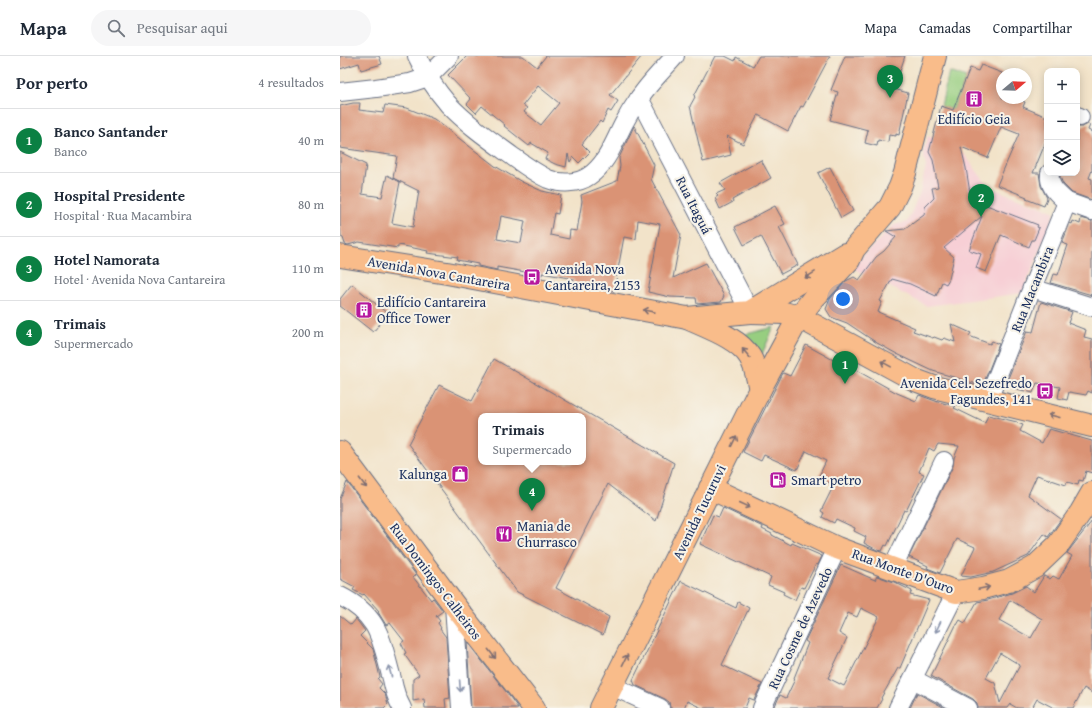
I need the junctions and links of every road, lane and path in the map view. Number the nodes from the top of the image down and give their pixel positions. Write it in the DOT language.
graph roads {
  1 [pos="416,56"];
  2 [pos="449,56"];
  3 [pos="675,56"];
  4 [pos="935,56"];
  5 [pos="428,77"];
  6 [pos="340,92"];
  7 [pos="639,98"];
  8 [pos="1050,176"];
  9 [pos="1068,202"];
  10 [pos="1092,211"];
  11 [pos="854,249"];
  12 [pos="340,256"];
  13 [pos="1032,288"];
  14 [pos="1092,307"];
  15 [pos="750,312"];
  16 [pos="799,317"];
  17 [pos="687,318"];
  18 [pos="760,389"];
  19 [pos="988,400"];
  20 [pos="1092,426"];
  21 [pos="340,452"];
  22 [pos="944,461"];
  23 [pos="710,488"];
  24 [pos="1092,493"];
  25 [pos="837,548"];
  26 [pos="892,569"];
  27 [pos="956,592"];
  28 [pos="340,596"];
  29 [pos="454,605"];
  30 [pos="913,679"];
  31 [pos="612,686"];
  32 [pos="402,708"];
  33 [pos="461,708"];
  34 [pos="534,708"];
  35 [pos="602,708"];
  36 [pos="660,708"];
  37 [pos="762,708"];
  38 [pos="898,708"];
  39 [pos="968,708"];
  1 -- 5 [label="street"];
  2 -- 5 [label="street"];
  3 -- 7 [label="street"];
  4 -- 11 [label="main road, Avenida Nova Cantareira"];
  5 -- 6 [label="street"];
  5 -- 7 [label="street"];
  7 -- 15 [label="street, Rua Itaguá"];
  8 -- 9 [label="street"];
  9 -- 10 [label="street"];
  9 -- 13 [label="street, Rua Macambira"];
  11 -- 15 [label="main road, Avenida Nova Cantareira, one-way"];
  11 -- 16 [label="main road, Avenida Nova Cantareira"];
  17 -- 12 [label="main road, Avenida Nova Cantareira, one-way"];
  13 -- 14 [label="street"];
  13 -- 19 [label="street, Rua Macambira"];
  15 -- 16 [label="main road"];
  15 -- 17 [label="main road, Avenida Nova Cantareira"];
  16 -- 18 [label="main road, Avenida Tucuruvi"];
  19 -- 16 [label="main road, one-way"];
  18 -- 17 [label="main road, one-way"];
  23 -- 18 [label="main road, Avenida Tucuruvi, one-way"];
  20 -- 19 [label="main road, one-way"];
  21 -- 29 [label="main road, Rua Domingos Calheiros, one-way"];
  22 -- 26 [label="street"];
  23 -- 25 [label="main road, Rua Monte D'Ouro, one-way"];
  31 -- 23 [label="main road, Avenida Tucuruvi, one-way"];
  27 -- 24 [label="main road, Rua Monte D'Ouro, one-way"];
  25 -- 26 [label="main road, Rua Monte D'Ouro"];
  25 -- 37 [label="street, Rua Cosme de Azevedo"];
  26 -- 27 [label="main road, Rua Monte D'Ouro"];
  27 -- 30 [label="street, one-way"];
  32 -- 28 [label="street, one-way"];
  29 -- 33 [label="street, one-way"];
  29 -- 34 [label="main road, Rua Domingos Calheiros, one-way"];
  30 -- 38 [label="street"];
  30 -- 39 [label="street"];
  31 -- 35 [label="main road, Avenida Tucuruvi"];
  31 -- 36 [label="street"];
}
